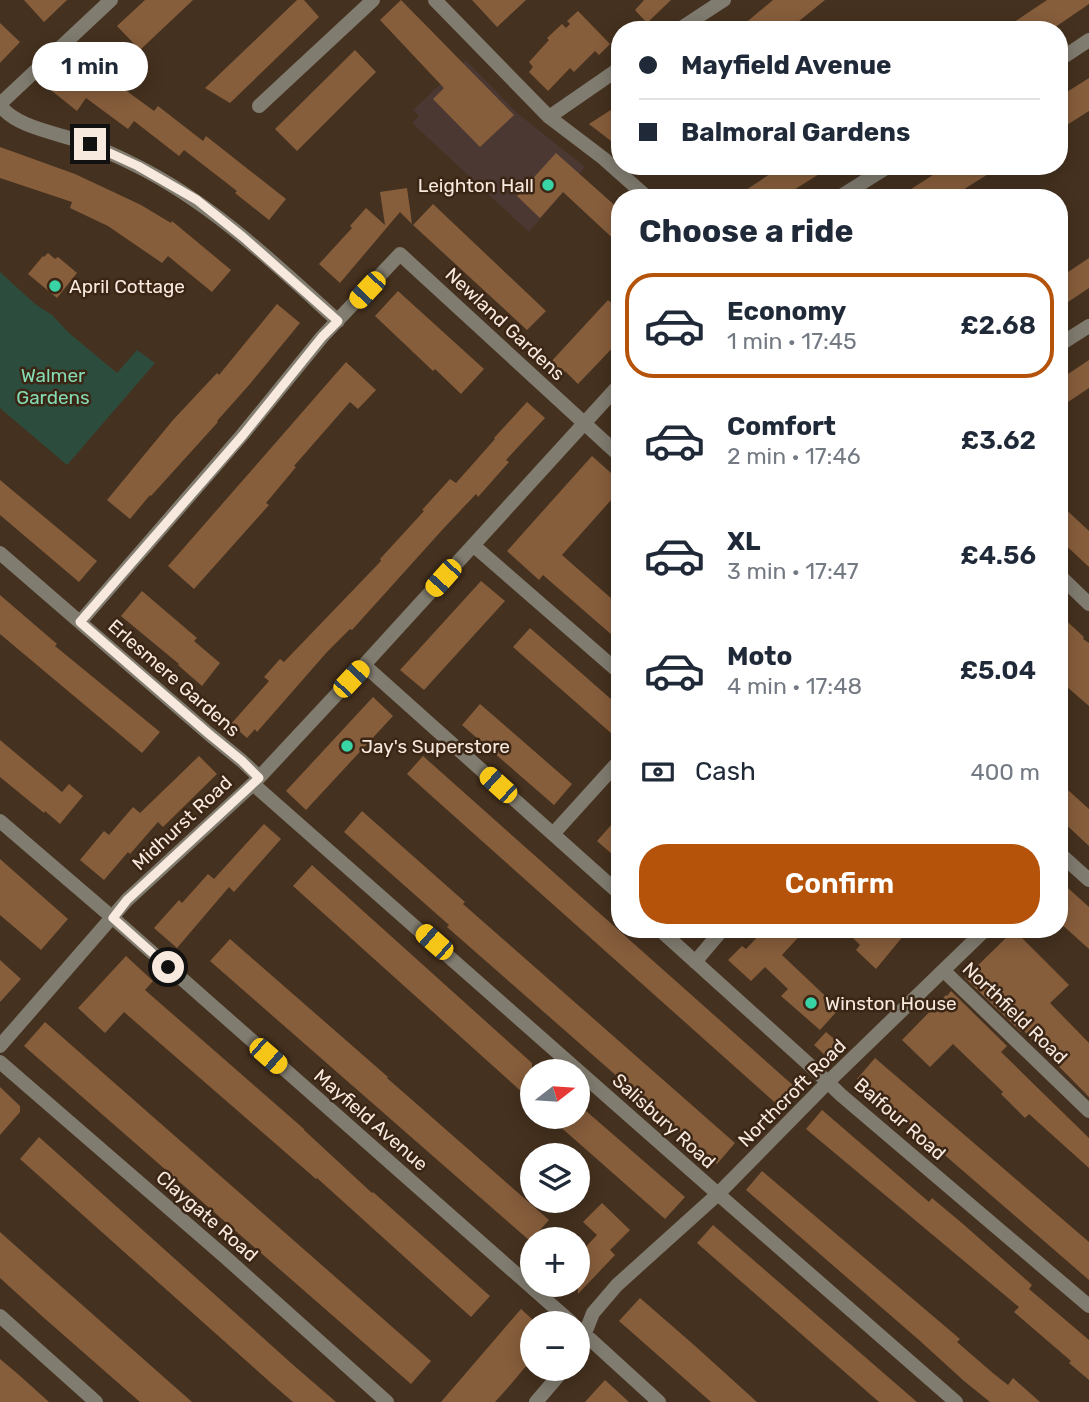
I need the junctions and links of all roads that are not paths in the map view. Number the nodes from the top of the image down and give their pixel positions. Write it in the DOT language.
graph roads {
  1 [pos="111,0"];
  2 [pos="373,0"];
  3 [pos="435,0"];
  4 [pos="724,0"];
  5 [pos="705,5"];
  6 [pos="688,21"];
  7 [pos="1089,40"];
  8 [pos="1068,54"];
  9 [pos="611,74"];
  10 [pos="0,104"];
  11 [pos="259,106"];
  12 [pos="549,117"];
  13 [pos="611,165"];
  14 [pos="622,175"];
  15 [pos="875,175"];
  16 [pos="638,189"];
  17 [pos="852,189"];
  18 [pos="338,321"];
  19 [pos="1089,326"];
  20 [pos="1068,339"];
  21 [pos="611,393"];
  22 [pos="583,423"];
  23 [pos="611,448"];
  24 [pos="473,545"];
  25 [pos="0,553"];
  26 [pos="1068,584"];
  27 [pos="1089,604"];
  28 [pos="80,622"];
  29 [pos="364,665"];
  30 [pos="611,665"];
  31 [pos="611,770"];
  32 [pos="256,781"];
  33 [pos="0,821"];
  34 [pos="553,834"];
  35 [pos="1068,860"];
  36 [pos="1089,878"];
  37 [pos="611,886"];
  38 [pos="113,918"];
  39 [pos="669,938"];
  40 [pos="715,938"];
  41 [pos="977,938"];
  42 [pos="695,962"];
  43 [pos="944,971"];
  44 [pos="0,1046"];
  45 [pos="0,1062"];
  46 [pos="828,1082"];
  47 [pos="1089,1111"];
  48 [pos="718,1194"];
  49 [pos="1089,1306"];
  50 [pos="558,1311"];
  51 [pos="0,1317"];
  52 [pos="590,1318"];
  53 [pos="590,1339"];
  54 [pos="554,1381"];
  55 [pos="96,1402"];
  56 [pos="387,1402"];
  57 [pos="536,1402"];
  58 [pos="659,1402"];
  59 [pos="956,1402"];
  1 -- 10 [label="street"];
  2 -- 11 [label="street"];
  3 -- 12 [label="street"];
  4 -- 5 [label="street"];
  5 -- 6 [label="street"];
  7 -- 8 [label="street"];
  9 -- 12 [label="street"];
  10 -- 18 [label="street"];
  12 -- 13 [label="street"];
  14 -- 16 [label="street"];
  15 -- 17 [label="street"];
  18 -- 22 [label="street, Newland Gardens"];
  18 -- 28 [label="street"];
  19 -- 20 [label="street"];
  21 -- 22 [label="street, Midhurst Road"];
  22 -- 23 [label="street, Newland Gardens"];
  22 -- 24 [label="street, Midhurst Road"];
  24 -- 29 [label="street, Midhurst Road"];
  24 -- 30 [label="street"];
  25 -- 28 [label="street, Erlesmere Gardens"];
  26 -- 27 [label="street"];
  28 -- 32 [label="street, Erlesmere Gardens"];
  29 -- 32 [label="street, Midhurst Road"];
  29 -- 34 [label="street"];
  31 -- 34 [label="street"];
  32 -- 38 [label="street, Midhurst Road"];
  32 -- 48 [label="street, Salisbury Road"];
  33 -- 38 [label="street, Mayfield Avenue"];
  34 -- 37 [label="street"];
  35 -- 36 [label="street"];
  38 -- 44 [label="street, Midhurst Road"];
  38 -- 50 [label="street, Mayfield Avenue"];
  39 -- 42 [label="street, Balfour Road"];
  40 -- 42 [label="street"];
  41 -- 43 [label="street, Northcroft Road"];
  42 -- 46 [label="street, Balfour Road"];
  43 -- 46 [label="street, Northcroft Road"];
  43 -- 47 [label="street, Northfield Road"];
  45 -- 56 [label="street, Claygate Road"];
  46 -- 48 [label="street, Northcroft Road"];
  46 -- 49 [label="street, Balfour Road"];
  48 -- 52 [label="street, Northcroft Road"];
  48 -- 59 [label="street, Salisbury Road"];
  51 -- 55 [label="street"];
  53 -- 58 [label="street"];
  54 -- 57 [label="street"];
}
